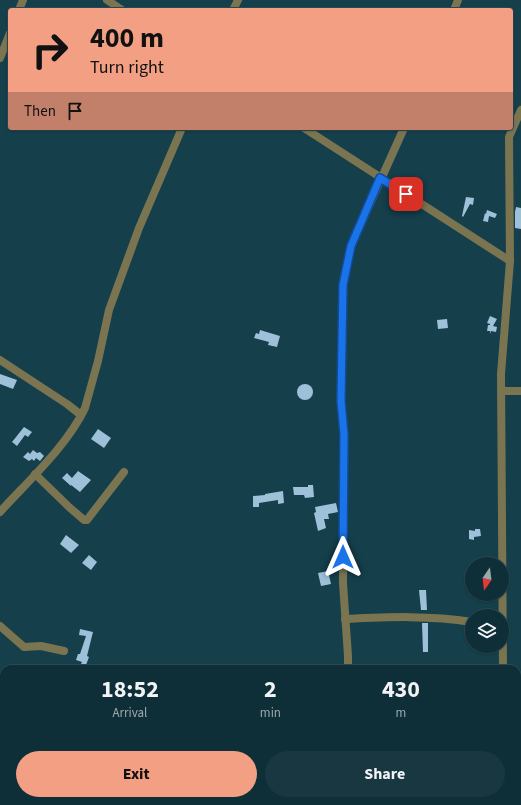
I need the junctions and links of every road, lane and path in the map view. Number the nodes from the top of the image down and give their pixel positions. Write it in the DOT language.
graph roads {
  1 [pos="107,0"];
  2 [pos="119,8"];
  3 [pos="8,38"];
  4 [pos="0,58"];
  5 [pos="520,112"];
  6 [pos="513,128"];
  7 [pos="181,130"];
  8 [pos="307,130"];
  9 [pos="403,130"];
  10 [pos="512,130"];
  11 [pos="380,178"];
  12 [pos="510,261"];
  13 [pos="0,360"];
  14 [pos="501,391"];
  15 [pos="521,391"];
  16 [pos="81,415"];
  17 [pos="124,472"];
  18 [pos="35,474"];
  19 [pos="0,512"];
  20 [pos="503,609"];
  21 [pos="345,619"];
  22 [pos="465,621"];
  23 [pos="0,626"];
  24 [pos="64,651"];
  25 [pos="503,653"];
  26 [pos="348,665"];
  27 [pos="503,665"];
  1 -- 2 [label="street"];
  3 -- 4 [label="street"];
  5 -- 6 [label="street"];
  7 -- 16 [label="street"];
  8 -- 11 [label="street"];
  9 -- 11 [label="street"];
  10 -- 12 [label="street"];
  11 -- 12 [label="street"];
  11 -- 21 [label="street"];
  12 -- 14 [label="street"];
  13 -- 16 [label="street"];
  14 -- 15 [label="street"];
  14 -- 20 [label="street"];
  16 -- 18 [label="street"];
  17 -- 18 [label="street"];
  18 -- 19 [label="street"];
  21 -- 22 [label="street"];
  21 -- 26 [label="street"];
  23 -- 24 [label="street"];
  25 -- 27 [label="street"];
}
